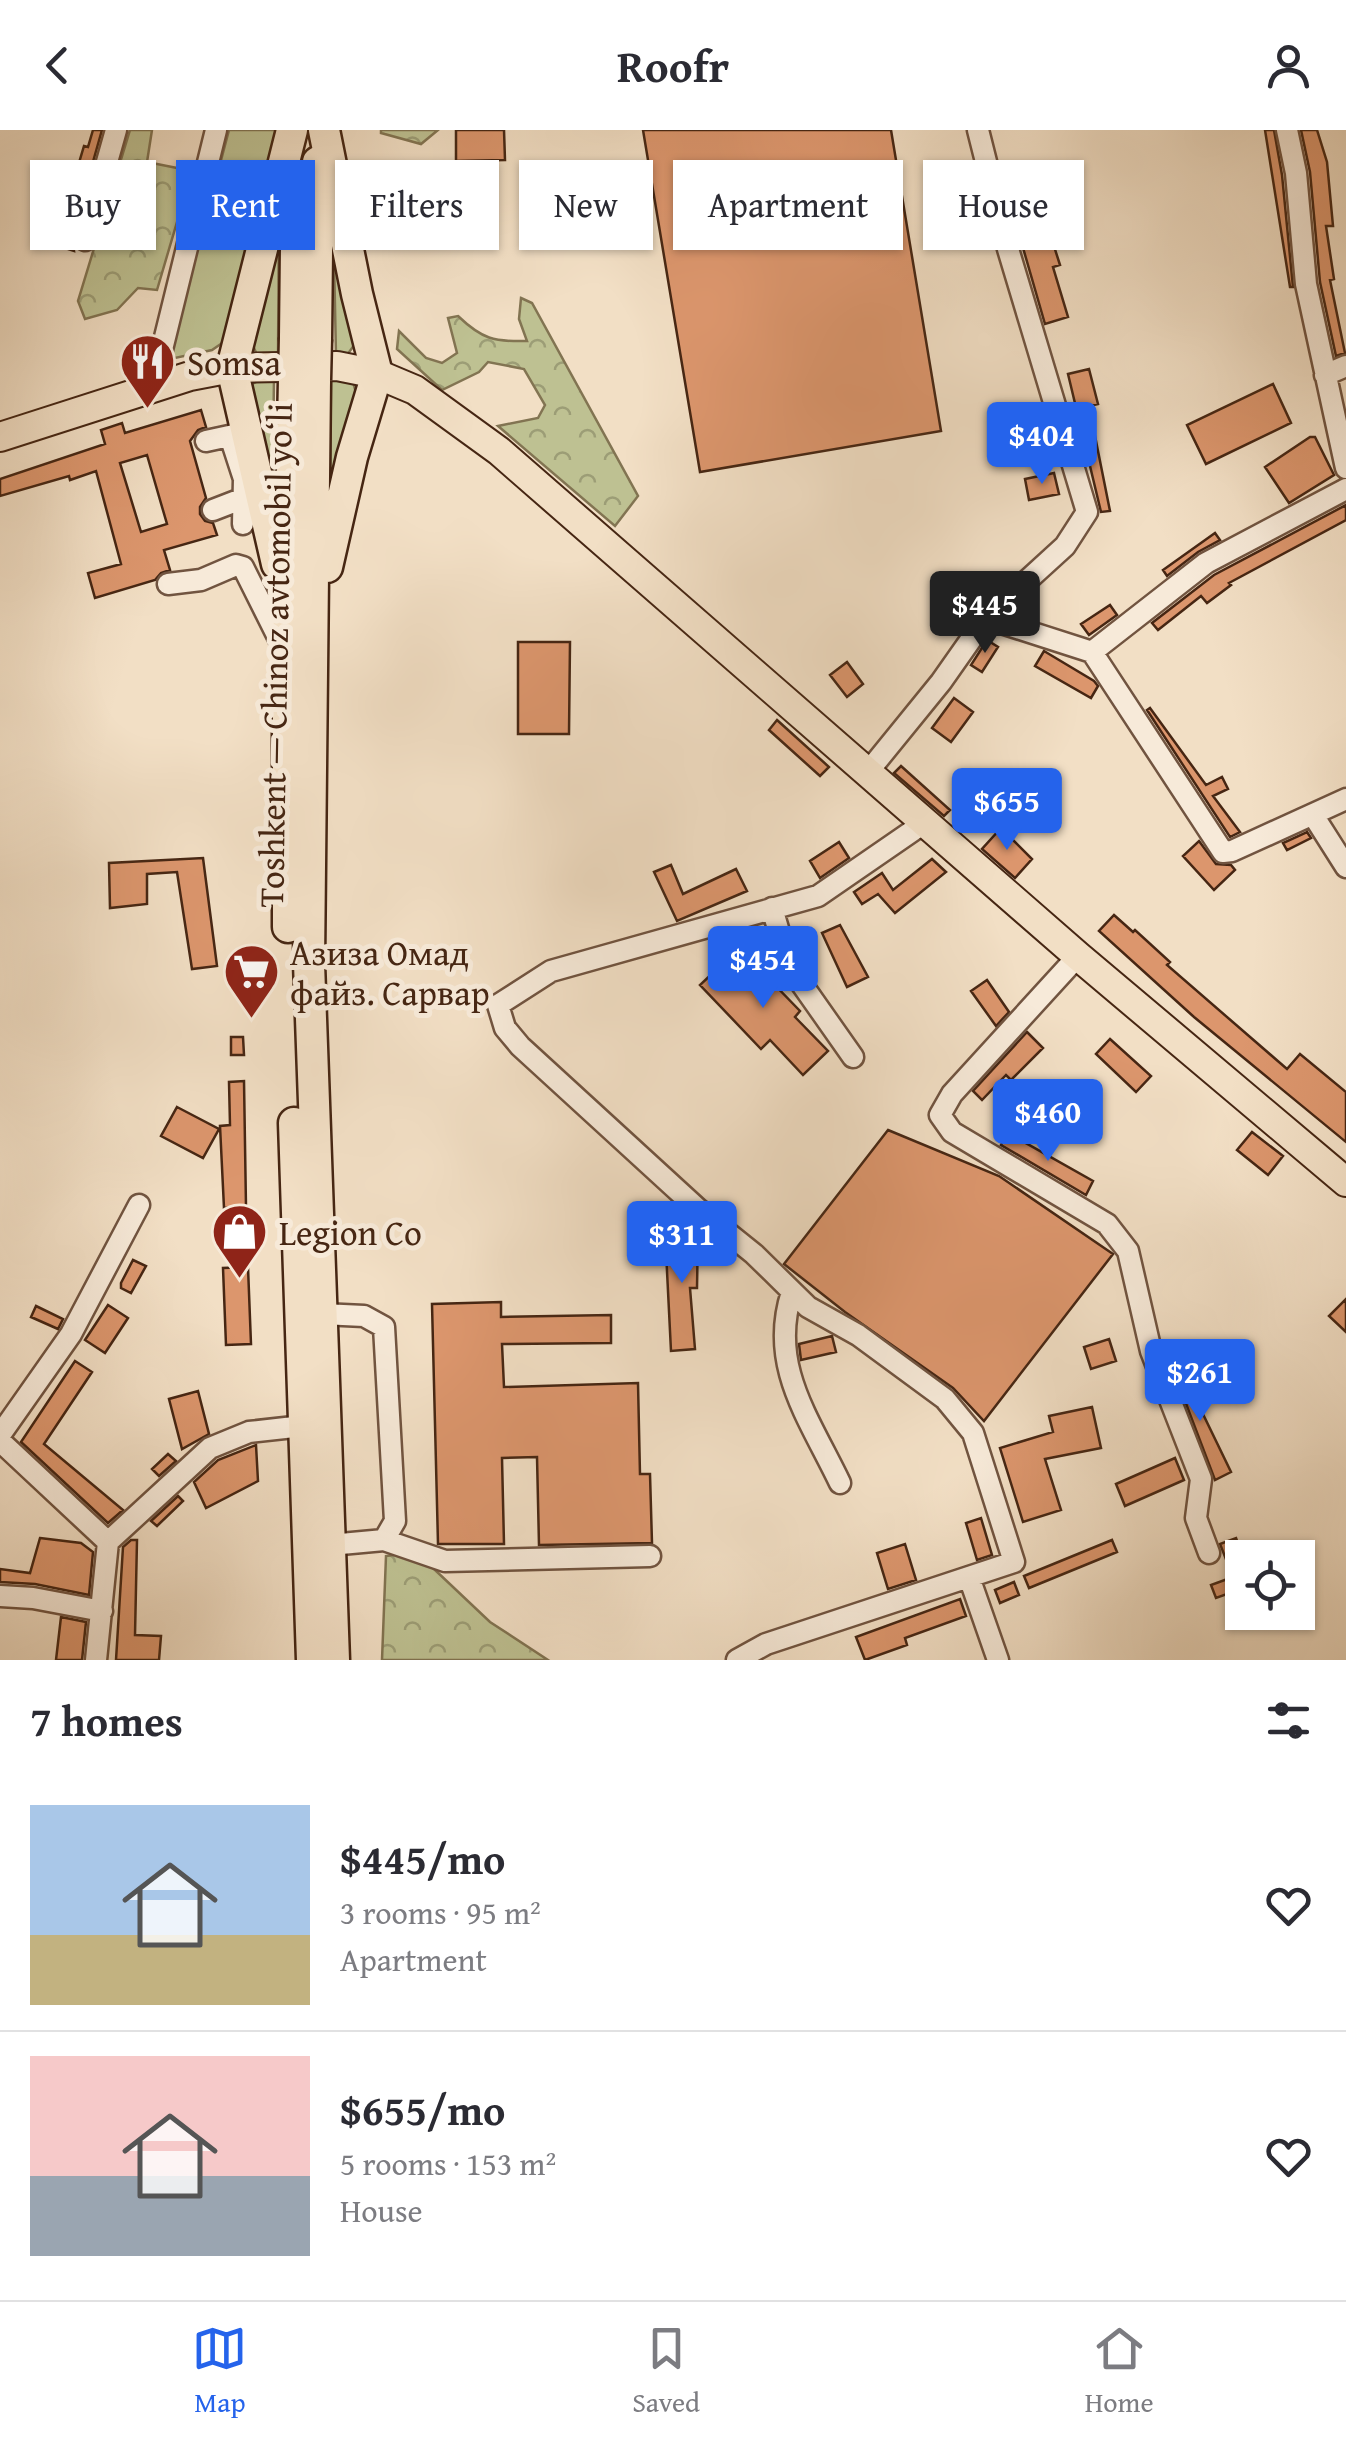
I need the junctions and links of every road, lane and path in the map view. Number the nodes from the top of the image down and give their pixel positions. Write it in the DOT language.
graph roads {
  1 [pos="116,130"];
  2 [pos="216,130"];
  3 [pos="295,130"];
  4 [pos="321,130"];
  5 [pos="978,130"];
  6 [pos="1287,130"];
  7 [pos="108,160"];
  8 [pos="305,339"];
  9 [pos="375,364"];
  10 [pos="1346,366"];
  11 [pos="232,368"];
  12 [pos="1326,375"];
  13 [pos="153,386"];
  14 [pos="239,434"];
  15 [pos="0,437"];
  16 [pos="206,440"];
  17 [pos="1346,468"];
  18 [pos="248,484"];
  19 [pos="1346,488"];
  20 [pos="213,510"];
  21 [pos="243,524"];
  22 [pos="168,584"];
  23 [pos="986,618"];
  24 [pos="1092,652"];
  25 [pos="300,655"];
  26 [pos="867,773"];
  27 [pos="1346,800"];
  28 [pos="1314,815"];
  29 [pos="924,824"];
  30 [pos="1346,866"];
  31 [pos="772,908"];
  32 [pos="1078,956"];
  33 [pos="852,1057"];
  34 [pos="1346,1182"];
  35 [pos="139,1205"];
  36 [pos="792,1292"];
  37 [pos="322,1314"];
  38 [pos="304,1426"];
  39 [pos="0,1438"];
  40 [pos="840,1483"];
  41 [pos="384,1540"];
  42 [pos="108,1542"];
  43 [pos="330,1544"];
  44 [pos="1209,1553"];
  45 [pos="650,1556"];
  46 [pos="969,1577"];
  47 [pos="0,1596"];
  48 [pos="102,1611"];
  49 [pos="96,1660"];
  50 [pos="312,1660"];
  51 [pos="334,1660"];
  52 [pos="736,1660"];
  53 [pos="998,1660"];
  1 -- 7 [label="street"];
  2 -- 13 [label="street"];
  3 -- 8 [label="highway, Toshkent — Chinoz avtomobil yoʻli"];
  3 -- 11 [label="highway"];
  4 -- 8 [label="highway, Toshkent — Chinoz avtomobil yoʻli"];
  4 -- 9 [label="highway"];
  5 -- 23 [label="street"];
  6 -- 12 [label="street"];
  8 -- 25 [label="highway, Toshkent — Chinoz avtomobil yoʻli, bridge"];
  9 -- 11 [label="main road"];
  9 -- 25 [label="highway"];
  9 -- 26 [label="main road"];
  10 -- 12 [label="street"];
  11 -- 13 [label="main road"];
  11 -- 14 [label="highway"];
  12 -- 17 [label="street"];
  13 -- 15 [label="main road"];
  14 -- 16 [label="street"];
  14 -- 18 [label="highway"];
  18 -- 20 [label="street"];
  18 -- 21 [label="street"];
  18 -- 25 [label="highway"];
  19 -- 24 [label="street"];
  22 -- 25 [label="street"];
  23 -- 24 [label="street"];
  23 -- 26 [label="street"];
  24 -- 28 [label="street"];
  25 -- 37 [label="highway, Toshkent — Chinoz avtomobil yoʻli"];
  25 -- 38 [label="highway, Toshkent — Chinoz avtomobil yoʻli"];
  26 -- 29 [label="main road"];
  27 -- 28 [label="street"];
  28 -- 30 [label="street"];
  29 -- 31 [label="street"];
  29 -- 32 [label="main road"];
  31 -- 33 [label="street"];
  31 -- 36 [label="street"];
  32 -- 34 [label="main road"];
  32 -- 44 [label="street"];
  35 -- 39 [label="street"];
  36 -- 40 [label="street"];
  36 -- 46 [label="street"];
  37 -- 41 [label="street"];
  37 -- 43 [label="highway, Toshkent — Chinoz avtomobil yoʻli"];
  38 -- 42 [label="street"];
  38 -- 50 [label="highway, Toshkent — Chinoz avtomobil yoʻli"];
  39 -- 42 [label="street"];
  41 -- 43 [label="street"];
  41 -- 45 [label="street"];
  42 -- 48 [label="street"];
  43 -- 51 [label="highway, Toshkent — Chinoz avtomobil yoʻli"];
  46 -- 52 [label="street"];
  46 -- 53 [label="street"];
  47 -- 48 [label="street"];
  48 -- 49 [label="street"];
}
